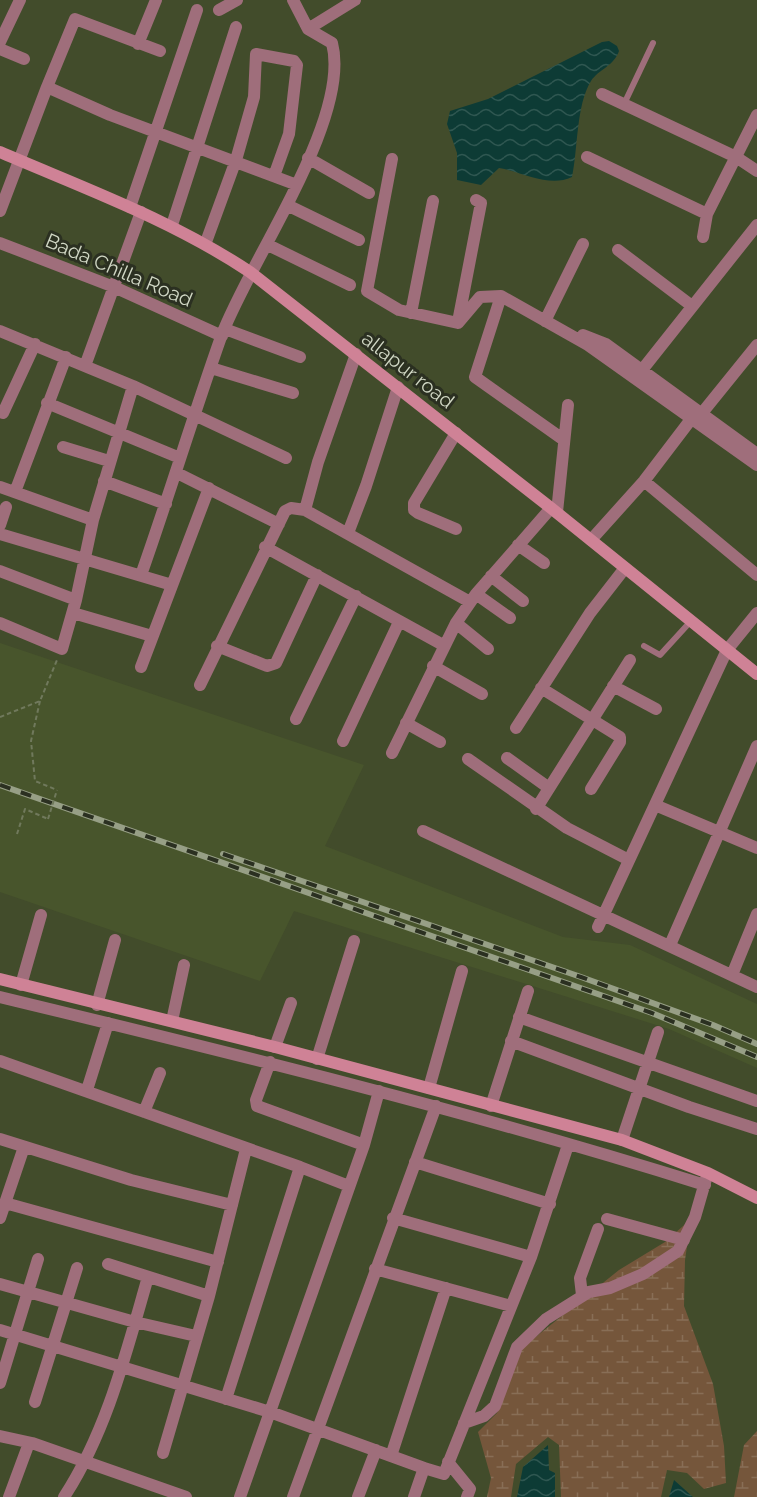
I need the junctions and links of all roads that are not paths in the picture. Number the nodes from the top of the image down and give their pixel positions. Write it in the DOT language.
graph roads {
  1 [pos="20,0"];
  2 [pos="156,0"];
  3 [pos="237,0"];
  4 [pos="292,0"];
  5 [pos="356,0"];
  6 [pos="197,10"];
  7 [pos="219,10"];
  8 [pos="236,27"];
  9 [pos="308,29"];
  10 [pos="0,42"];
  11 [pos="653,43"];
  12 [pos="138,44"];
  13 [pos="0,49"];
  14 [pos="160,51"];
  15 [pos="24,59"];
  16 [pos="46,87"];
  17 [pos="603,94"];
  18 [pos="624,104"];
  19 [pos="757,115"];
  20 [pos="156,133"];
  21 [pos="195,147"];
  22 [pos="0,152"];
  23 [pos="587,157"];
  24 [pos="736,157"];
  25 [pos="308,158"];
  26 [pos="392,159"];
  27 [pos="236,160"];
  28 [pos="21,161"];
  29 [pos="757,171"];
  30 [pos="274,176"];
  31 [pos="297,185"];
  32 [pos="369,193"];
  33 [pos="476,200"];
  34 [pos="433,201"];
  35 [pos="287,205"];
  36 [pos="136,209"];
  37 [pos="0,211"];
  38 [pos="707,213"];
  39 [pos="172,225"];
  40 [pos="757,225"];
  41 [pos="703,237"];
  42 [pos="359,240"];
  43 [pos="206,242"];
  44 [pos="0,243"];
  45 [pos="584,244"];
  46 [pos="268,245"];
  47 [pos="618,250"];
  48 [pos="250,272"];
  49 [pos="350,285"];
  50 [pos="114,287"];
  51 [pos="501,296"];
  52 [pos="692,306"];
  53 [pos="411,313"];
  54 [pos="545,321"];
  55 [pos="458,323"];
  56 [pos="0,331"];
  57 [pos="223,332"];
  58 [pos="35,344"];
  59 [pos="757,345"];
  60 [pos="356,354"];
  61 [pos="66,357"];
  62 [pos="300,357"];
  63 [pos="85,366"];
  64 [pos="212,368"];
  65 [pos="642,370"];
  66 [pos="133,386"];
  67 [pos="398,387"];
  68 [pos="293,393"];
  69 [pos="47,403"];
  70 [pos="568,405"];
  71 [pos="0,411"];
  72 [pos="195,416"];
  73 [pos="697,416"];
  74 [pos="118,432"];
  75 [pos="456,433"];
  76 [pos="564,440"];
  77 [pos="63,447"];
  78 [pos="757,454"];
  79 [pos="180,458"];
  80 [pos="286,458"];
  81 [pos="109,461"];
  82 [pos="757,465"];
  83 [pos="177,473"];
  84 [pos="104,481"];
  85 [pos="644,481"];
  86 [pos="0,487"];
  87 [pos="209,488"];
  88 [pos="15,492"];
  89 [pos="166,504"];
  90 [pos="6,507"];
  91 [pos="305,510"];
  92 [pos="554,510"];
  93 [pos="93,520"];
  94 [pos="279,524"];
  95 [pos="0,525"];
  96 [pos="456,528"];
  97 [pos="348,533"];
  98 [pos="0,534"];
  99 [pos="591,540"];
  100 [pos="518,545"];
  101 [pos="266,547"];
  102 [pos="86,560"];
  103 [pos="544,563"];
  104 [pos="625,568"];
  105 [pos="0,571"];
  106 [pos="141,575"];
  107 [pos="317,575"];
  108 [pos="757,575"];
  109 [pos="491,576"];
  110 [pos="172,585"];
  111 [pos="356,596"];
  112 [pos="473,598"];
  113 [pos="76,600"];
  114 [pos="523,601"];
  115 [pos="73,613"];
  116 [pos="757,613"];
  117 [pos="510,618"];
  118 [pos="691,621"];
  119 [pos="399,622"];
  120 [pos="0,623"];
  121 [pos="456,623"];
  122 [pos="152,636"];
  123 [pos="443,645"];
  124 [pos="217,646"];
  125 [pos="644,646"];
  126 [pos="488,649"];
  127 [pos="727,650"];
  128 [pos="630,660"];
  129 [pos="433,666"];
  130 [pos="141,667"];
  131 [pos="757,674"];
  132 [pos="200,685"];
  133 [pos="613,686"];
  134 [pos="541,688"];
  135 [pos="482,694"];
  136 [pos="656,709"];
  137 [pos="592,717"];
  138 [pos="296,719"];
  139 [pos="406,723"];
  140 [pos="516,728"];
  141 [pos="343,741"];
  142 [pos="440,742"];
  143 [pos="757,746"];
  144 [pos="392,753"];
  145 [pos="507,758"];
  146 [pos="468,759"];
  147 [pos="753,768"];
  148 [pos="549,788"];
  149 [pos="591,789"];
  150 [pos="655,805"];
  151 [pos="536,809"];
  152 [pos="423,831"];
  153 [pos="718,831"];
  154 [pos="757,848"];
  155 [pos="630,860"];
  156 [pos="757,914"];
  157 [pos="41,915"];
  158 [pos="601,922"];
  159 [pos="115,940"];
  160 [pos="354,941"];
  161 [pos="670,945"];
  162 [pos="184,965"];
  163 [pos="462,971"];
  164 [pos="732,975"];
  165 [pos="0,979"];
  166 [pos="21,985"];
  167 [pos="757,987"];
  168 [pos="528,991"];
  169 [pos="0,997"];
  170 [pos="291,1003"];
  171 [pos="97,1005"];
  172 [pos="519,1017"];
  173 [pos="172,1021"];
  174 [pos="108,1023"];
  175 [pos="658,1032"];
  176 [pos="511,1041"];
  177 [pos="275,1047"];
  178 [pos="317,1059"];
  179 [pos="0,1061"];
  180 [pos="270,1062"];
  181 [pos="647,1063"];
  182 [pos="160,1073"];
  183 [pos="429,1088"];
  184 [pos="638,1088"];
  185 [pos="87,1090"];
  186 [pos="379,1091"];
  187 [pos="757,1101"];
  188 [pos="436,1106"];
  189 [pos="491,1106"];
  190 [pos="144,1112"];
  191 [pos="757,1129"];
  192 [pos="0,1139"];
  193 [pos="622,1140"];
  194 [pos="364,1145"];
  195 [pos="568,1145"];
  196 [pos="24,1147"];
  197 [pos="246,1149"];
  198 [pos="415,1162"];
  199 [pos="300,1167"];
  200 [pos="706,1179"];
  201 [pos="349,1186"];
  202 [pos="757,1198"];
  203 [pos="5,1203"];
  204 [pos="550,1204"];
  205 [pos="232,1205"];
  206 [pos="0,1218"];
  207 [pos="393,1218"];
  208 [pos="607,1219"];
  209 [pos="598,1229"];
  210 [pos="684,1240"];
  211 [pos="531,1257"];
  212 [pos="38,1259"];
  213 [pos="218,1262"];
  214 [pos="108,1264"];
  215 [pos="77,1268"];
  216 [pos="375,1269"];
  217 [pos="148,1277"];
  218 [pos="0,1284"];
  219 [pos="446,1288"];
  220 [pos="29,1292"];
  221 [pos="582,1295"];
  222 [pos="209,1296"];
  223 [pos="69,1303"];
  224 [pos="511,1306"];
  225 [pos="135,1322"];
  226 [pos="0,1330"];
  227 [pos="13,1335"];
  228 [pos="196,1336"];
  229 [pos="54,1347"];
  230 [pos="120,1367"];
  231 [pos="0,1383"];
  232 [pos="182,1387"];
  233 [pos="226,1399"];
  234 [pos="35,1402"];
  235 [pos="270,1412"];
  236 [pos="464,1423"];
  237 [pos="317,1429"];
  238 [pos="0,1436"];
  239 [pos="29,1443"];
  240 [pos="376,1450"];
  241 [pos="163,1453"];
  242 [pos="392,1456"];
  243 [pos="448,1462"];
  244 [pos="86,1464"];
  245 [pos="424,1468"];
  246 [pos="9,1497"];
  247 [pos="64,1497"];
  248 [pos="186,1497"];
  249 [pos="240,1497"];
  250 [pos="293,1497"];
  251 [pos="358,1497"];
  252 [pos="414,1497"];
  253 [pos="467,1497"];
  1 -- 10 [label="street"];
  2 -- 12 [label="street"];
  3 -- 7 [label="street"];
  4 -- 9 [label="street"];
  5 -- 9 [label="street"];
  6 -- 20 [label="street"];
  8 -- 21 [label="street"];
  9 -- 25 [label="street"];
  11 -- 18 [label="lane"];
  12 -- 14 [label="street"];
  12 -- 16 [label="street"];
  13 -- 15 [label="street"];
  16 -- 20 [label="street"];
  16 -- 28 [label="street"];
  17 -- 18 [label="street"];
  18 -- 24 [label="street"];
  19 -- 24 [label="street"];
  20 -- 21 [label="street"];
  20 -- 36 [label="street"];
  21 -- 27 [label="street"];
  21 -- 39 [label="street"];
  22 -- 28 [label="main road, allapur road"];
  23 -- 38 [label="street"];
  24 -- 29 [label="street"];
  24 -- 38 [label="street"];
  25 -- 31 [label="street"];
  25 -- 32 [label="street"];
  26 -- 53 [label="street"];
  27 -- 30 [label="street"];
  27 -- 30 [label="street"];
  27 -- 43 [label="street"];
  28 -- 36 [label="main road, allapur road"];
  28 -- 37 [label="street"];
  30 -- 31 [label="street"];
  31 -- 35 [label="street"];
  33 -- 55 [label="street"];
  34 -- 53 [label="street"];
  35 -- 42 [label="street"];
  35 -- 46 [label="street"];
  36 -- 39 [label="main road, allapur road"];
  36 -- 50 [label="street"];
  38 -- 41 [label="street"];
  39 -- 43 [label="main road, allapur road"];
  40 -- 52 [label="street"];
  43 -- 48 [label="main road, allapur road"];
  44 -- 50 [label="street, Bada Chilla Road"];
  45 -- 54 [label="street"];
  46 -- 48 [label="street"];
  46 -- 49 [label="street"];
  47 -- 52 [label="street"];
  48 -- 57 [label="street"];
  48 -- 60 [label="main road, allapur road"];
  50 -- 57 [label="street, Bada Chilla Road"];
  50 -- 63 [label="street"];
  51 -- 54 [label="street"];
  51 -- 55 [label="street"];
  51 -- 76 [label="street"];
  52 -- 65 [label="street"];
  53 -- 55 [label="street"];
  54 -- 65 [label="street"];
  54 -- 73 [label="street"];
  56 -- 58 [label="street"];
  57 -- 62 [label="street, Bada Chilla Road"];
  57 -- 64 [label="street"];
  58 -- 61 [label="street"];
  58 -- 71 [label="street"];
  59 -- 73 [label="street"];
  60 -- 67 [label="main road, allapur road"];
  60 -- 91 [label="street"];
  61 -- 63 [label="street"];
  61 -- 69 [label="street"];
  63 -- 66 [label="street"];
  64 -- 68 [label="street"];
  64 -- 72 [label="street"];
  65 -- 73 [label="street"];
  66 -- 72 [label="street"];
  66 -- 74 [label="street"];
  67 -- 75 [label="main road, allapur road"];
  67 -- 97 [label="street"];
  69 -- 74 [label="street"];
  69 -- 88 [label="street"];
  70 -- 76 [label="street"];
  72 -- 79 [label="street"];
  72 -- 80 [label="street"];
  73 -- 78 [label="street"];
  73 -- 82 [label="street"];
  73 -- 85 [label="street"];
  74 -- 79 [label="street"];
  74 -- 81 [label="street"];
  75 -- 92 [label="main road, allapur road"];
  75 -- 96 [label="street"];
  76 -- 92 [label="street"];
  77 -- 81 [label="street"];
  79 -- 83 [label="street"];
  81 -- 84 [label="street"];
  83 -- 87 [label="street"];
  83 -- 89 [label="street"];
  84 -- 89 [label="street"];
  84 -- 93 [label="street"];
  85 -- 99 [label="street"];
  85 -- 108 [label="street"];
  86 -- 88 [label="street"];
  87 -- 94 [label="street"];
  87 -- 110 [label="street"];
  88 -- 93 [label="street"];
  89 -- 106 [label="street"];
  90 -- 95 [label="street"];
  91 -- 94 [label="street"];
  91 -- 97 [label="street"];
  92 -- 99 [label="main road, allapur road"];
  92 -- 100 [label="street"];
  93 -- 102 [label="street"];
  94 -- 101 [label="street"];
  97 -- 112 [label="street"];
  98 -- 102 [label="street"];
  99 -- 104 [label="main road, allapur road"];
  100 -- 103 [label="street"];
  100 -- 109 [label="street"];
  101 -- 107 [label="street"];
  101 -- 124 [label="street"];
  102 -- 106 [label="street"];
  102 -- 113 [label="street"];
  104 -- 118 [label="main road, allapur road"];
  104 -- 134 [label="street"];
  105 -- 113 [label="street"];
  106 -- 110 [label="street"];
  107 -- 111 [label="street"];
  107 -- 124 [label="street"];
  109 -- 112 [label="street"];
  109 -- 114 [label="street"];
  110 -- 122 [label="street"];
  111 -- 119 [label="street"];
  111 -- 138 [label="street"];
  112 -- 117 [label="street"];
  112 -- 121 [label="street"];
  113 -- 115 [label="street"];
  115 -- 120 [label="street"];
  115 -- 122 [label="street"];
  116 -- 127 [label="street"];
  118 -- 125 [label="lane"];
  118 -- 127 [label="main road, allapur road"];
  119 -- 123 [label="street"];
  119 -- 141 [label="street"];
  121 -- 123 [label="street"];
  121 -- 126 [label="street"];
  122 -- 130 [label="street"];
  123 -- 129 [label="street"];
  124 -- 132 [label="street"];
  127 -- 131 [label="main road, allapur road"];
  127 -- 150 [label="street"];
  128 -- 133 [label="street"];
  129 -- 135 [label="street"];
  129 -- 139 [label="street"];
  133 -- 136 [label="street"];
  133 -- 137 [label="street"];
  134 -- 137 [label="street"];
  134 -- 140 [label="street"];
  137 -- 148 [label="street"];
  137 -- 149 [label="street"];
  139 -- 142 [label="street"];
  139 -- 144 [label="street"];
  143 -- 147 [label="street"];
  145 -- 148 [label="street"];
  146 -- 151 [label="street"];
  147 -- 153 [label="street"];
  148 -- 151 [label="street"];
  150 -- 153 [label="street"];
  150 -- 155 [label="street"];
  151 -- 155 [label="street"];
  152 -- 158 [label="street"];
  153 -- 154 [label="street"];
  153 -- 161 [label="street"];
  155 -- 158 [label="street"];
  156 -- 164 [label="street"];
  157 -- 166 [label="street"];
  158 -- 161 [label="street"];
  159 -- 171 [label="street"];
  160 -- 178 [label="street"];
  161 -- 164 [label="street"];
  162 -- 173 [label="street"];
  163 -- 183 [label="street"];
  164 -- 167 [label="street"];
  165 -- 166 [label="main road"];
  166 -- 171 [label="main road"];
  168 -- 172 [label="street"];
  169 -- 174 [label="street"];
  170 -- 177 [label="street"];
  171 -- 173 [label="main road"];
  172 -- 176 [label="street"];
  172 -- 181 [label="street"];
  173 -- 177 [label="main road"];
  174 -- 180 [label="street"];
  174 -- 185 [label="street"];
  175 -- 181 [label="street"];
  176 -- 184 [label="street"];
  176 -- 189 [label="street"];
  177 -- 178 [label="main road"];
  178 -- 183 [label="main road"];
  179 -- 185 [label="street"];
  180 -- 186 [label="street"];
  180 -- 194 [label="street"];
  181 -- 184 [label="street"];
  181 -- 187 [label="street"];
  182 -- 190 [label="street"];
  183 -- 189 [label="main road"];
  184 -- 191 [label="street"];
  184 -- 193 [label="street"];
  185 -- 190 [label="street"];
  186 -- 188 [label="street"];
  186 -- 194 [label="street"];
  188 -- 195 [label="street"];
  188 -- 198 [label="street"];
  189 -- 193 [label="main road"];
  190 -- 197 [label="street"];
  192 -- 196 [label="street"];
  193 -- 200 [label="main road"];
  194 -- 201 [label="street"];
  195 -- 200 [label="street"];
  195 -- 204 [label="street"];
  196 -- 203 [label="street"];
  196 -- 205 [label="street"];
  197 -- 199 [label="street"];
  197 -- 205 [label="street"];
  198 -- 204 [label="street"];
  198 -- 207 [label="street"];
  199 -- 201 [label="street"];
  199 -- 233 [label="street"];
  200 -- 202 [label="main road"];
  200 -- 210 [label="street"];
  201 -- 235 [label="street"];
  203 -- 206 [label="street"];
  203 -- 213 [label="street"];
  204 -- 211 [label="street"];
  205 -- 213 [label="street"];
  207 -- 211 [label="street"];
  207 -- 216 [label="street"];
  208 -- 210 [label="street"];
  209 -- 221 [label="street"];
  210 -- 221 [label="street"];
  211 -- 224 [label="street"];
  212 -- 220 [label="street"];
  213 -- 222 [label="street"];
  214 -- 217 [label="street"];
  215 -- 223 [label="street"];
  216 -- 219 [label="street"];
  216 -- 237 [label="street"];
  217 -- 222 [label="street"];
  217 -- 225 [label="street"];
  218 -- 220 [label="street"];
  219 -- 224 [label="street"];
  219 -- 242 [label="street"];
  220 -- 223 [label="street"];
  220 -- 227 [label="street"];
  221 -- 236 [label="street"];
  222 -- 228 [label="street"];
  223 -- 225 [label="street"];
  223 -- 229 [label="street"];
  224 -- 236 [label="street"];
  225 -- 228 [label="street"];
  225 -- 230 [label="street"];
  226 -- 227 [label="street"];
  227 -- 229 [label="street"];
  227 -- 231 [label="street"];
  228 -- 232 [label="street"];
  229 -- 230 [label="street"];
  229 -- 234 [label="street"];
  230 -- 232 [label="street"];
  230 -- 244 [label="street"];
  232 -- 233 [label="street"];
  232 -- 241 [label="street"];
  233 -- 235 [label="street"];
  235 -- 237 [label="street"];
  235 -- 249 [label="street"];
  236 -- 243 [label="street"];
  237 -- 240 [label="street"];
  237 -- 250 [label="street"];
  238 -- 239 [label="street"];
  239 -- 244 [label="street"];
  239 -- 246 [label="street"];
  240 -- 242 [label="street"];
  240 -- 251 [label="street"];
  242 -- 245 [label="street"];
  243 -- 245 [label="street"];
  243 -- 253 [label="street"];
  244 -- 247 [label="street"];
  244 -- 248 [label="street"];
  245 -- 252 [label="street"];
}
